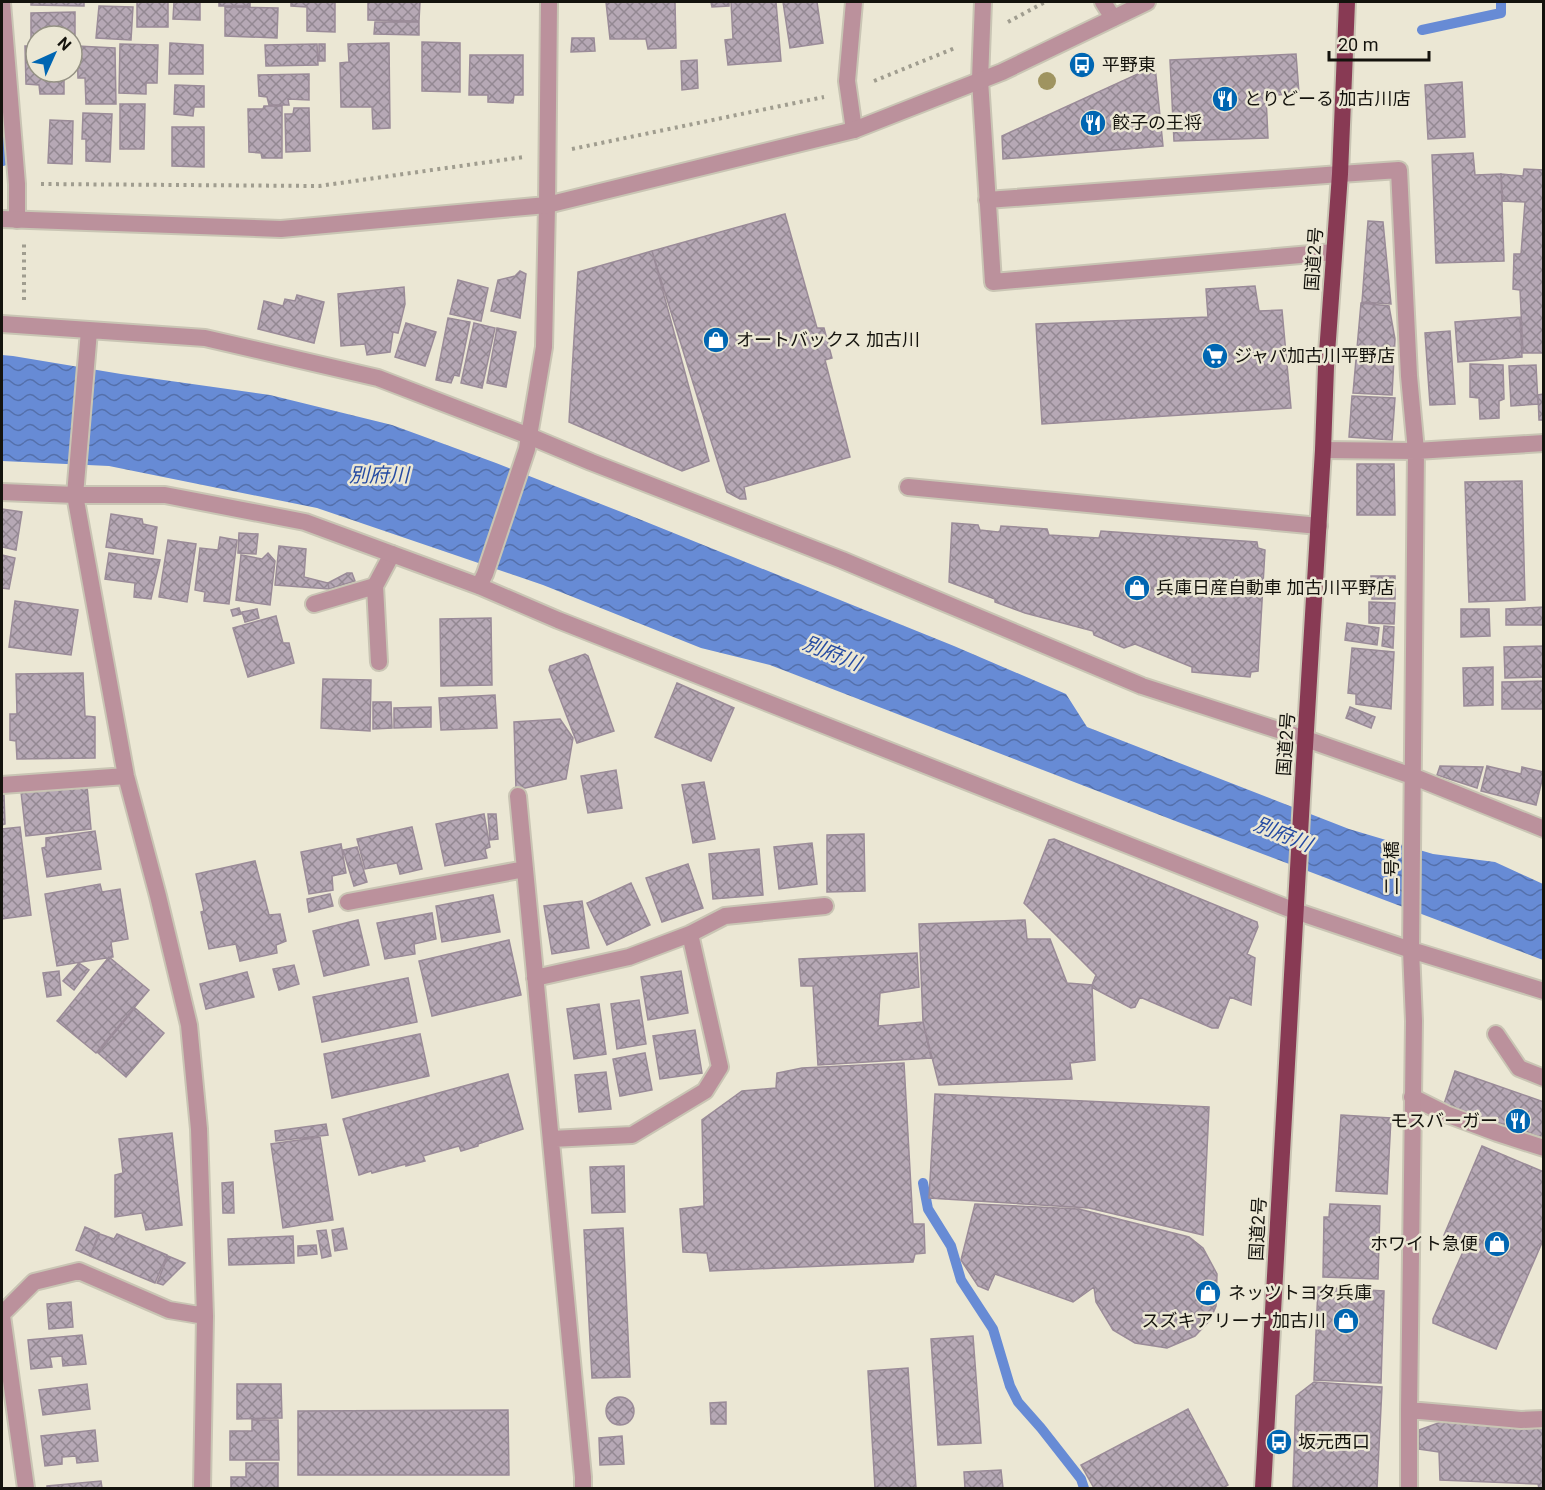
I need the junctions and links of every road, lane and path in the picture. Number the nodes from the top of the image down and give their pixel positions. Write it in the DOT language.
graph roads {
  1 [pos="549,2"];
  2 [pos="854,2"];
  3 [pos="983,2"];
  4 [pos="1103,2"];
  5 [pos="1147,2"];
  6 [pos="1347,2"];
  7 [pos="2,3"];
  8 [pos="1113,18"];
  9 [pos="980,80"];
  10 [pos="854,130"];
  11 [pos="1340,174"];
  12 [pos="987,200"];
  13 [pos="547,205"];
  14 [pos="14,219"];
  15 [pos="1335,252"];
  16 [pos="2,324"];
  17 [pos="23,325"];
  18 [pos="89,331"];
  19 [pos="528,442"];
  20 [pos="1544,443"];
  21 [pos="1323,450"];
  22 [pos="1416,451"];
  23 [pos="908,487"];
  24 [pos="2,492"];
  25 [pos="75,495"];
  26 [pos="1319,526"];
  27 [pos="392,554"];
  28 [pos="482,580"];
  29 [pos="375,586"];
  30 [pos="314,604"];
  31 [pos="379,662"];
  32 [pos="1306,739"];
  33 [pos="126,776"];
  34 [pos="1412,776"];
  35 [pos="2,785"];
  36 [pos="518,796"];
  37 [pos="1544,830"];
  38 [pos="525,869"];
  39 [pos="348,902"];
  40 [pos="825,906"];
  41 [pos="1296,911"];
  42 [pos="690,934"];
  43 [pos="1411,942"];
  44 [pos="535,978"];
  45 [pos="1544,991"];
  46 [pos="1496,1034"];
  47 [pos="1544,1078"];
  48 [pos="1412,1097"];
  49 [pos="551,1139"];
  50 [pos="1544,1148"];
  51 [pos="2,1315"];
  52 [pos="205,1316"];
  53 [pos="1409,1410"];
  54 [pos="1544,1419"];
  55 [pos="26,1488"];
  56 [pos="202,1488"];
  57 [pos="583,1488"];
  58 [pos="1263,1488"];
  59 [pos="1409,1488"];
  1 -- 13 [label="street"];
  2 -- 10 [label="street"];
  3 -- 9 [label="street"];
  4 -- 8 [label="street"];
  5 -- 8 [label="street"];
  6 -- 11 [label="highway, 国道2号"];
  7 -- 14 [label="street"];
  8 -- 9 [label="street"];
  9 -- 10 [label="street"];
  9 -- 12 [label="street"];
  10 -- 13 [label="street"];
  11 -- 12 [label="street"];
  11 -- 15 [label="highway, 国道2号"];
  11 -- 22 [label="street, 二号橋"];
  12 -- 15 [label="street"];
  13 -- 14 [label="street"];
  13 -- 19 [label="street"];
  14 -- 17 [label="path"];
  15 -- 21 [label="highway, 国道2号"];
  16 -- 17 [label="street"];
  17 -- 18 [label="street"];
  18 -- 19 [label="street"];
  18 -- 25 [label="street"];
  19 -- 28 [label="street"];
  19 -- 32 [label="street"];
  20 -- 22 [label="street"];
  21 -- 22 [label="street"];
  21 -- 26 [label="highway, 国道2号"];
  22 -- 34 [label="street, 二号橋"];
  23 -- 26 [label="street"];
  24 -- 25 [label="street"];
  25 -- 27 [label="street"];
  25 -- 33 [label="street"];
  26 -- 32 [label="highway, 国道2号"];
  27 -- 28 [label="street"];
  27 -- 29 [label="street"];
  28 -- 41 [label="street"];
  29 -- 30 [label="street"];
  29 -- 31 [label="street"];
  32 -- 34 [label="street"];
  32 -- 41 [label="highway, 国道2号"];
  33 -- 35 [label="street"];
  33 -- 52 [label="street"];
  34 -- 37 [label="street"];
  34 -- 43 [label="street, 二号橋"];
  36 -- 38 [label="street"];
  38 -- 39 [label="street"];
  38 -- 44 [label="street"];
  40 -- 42 [label="street"];
  41 -- 43 [label="street"];
  41 -- 58 [label="highway, 国道2号"];
  42 -- 44 [label="street"];
  42 -- 49 [label="street"];
  43 -- 45 [label="street"];
  43 -- 48 [label="street, 二号橋"];
  44 -- 49 [label="street"];
  46 -- 47 [label="street"];
  48 -- 50 [label="street"];
  48 -- 53 [label="street, 二号橋"];
  49 -- 57 [label="street"];
  51 -- 52 [label="street"];
  51 -- 55 [label="street"];
  52 -- 56 [label="street"];
  53 -- 54 [label="street"];
  53 -- 59 [label="street, 二号橋"];
}
